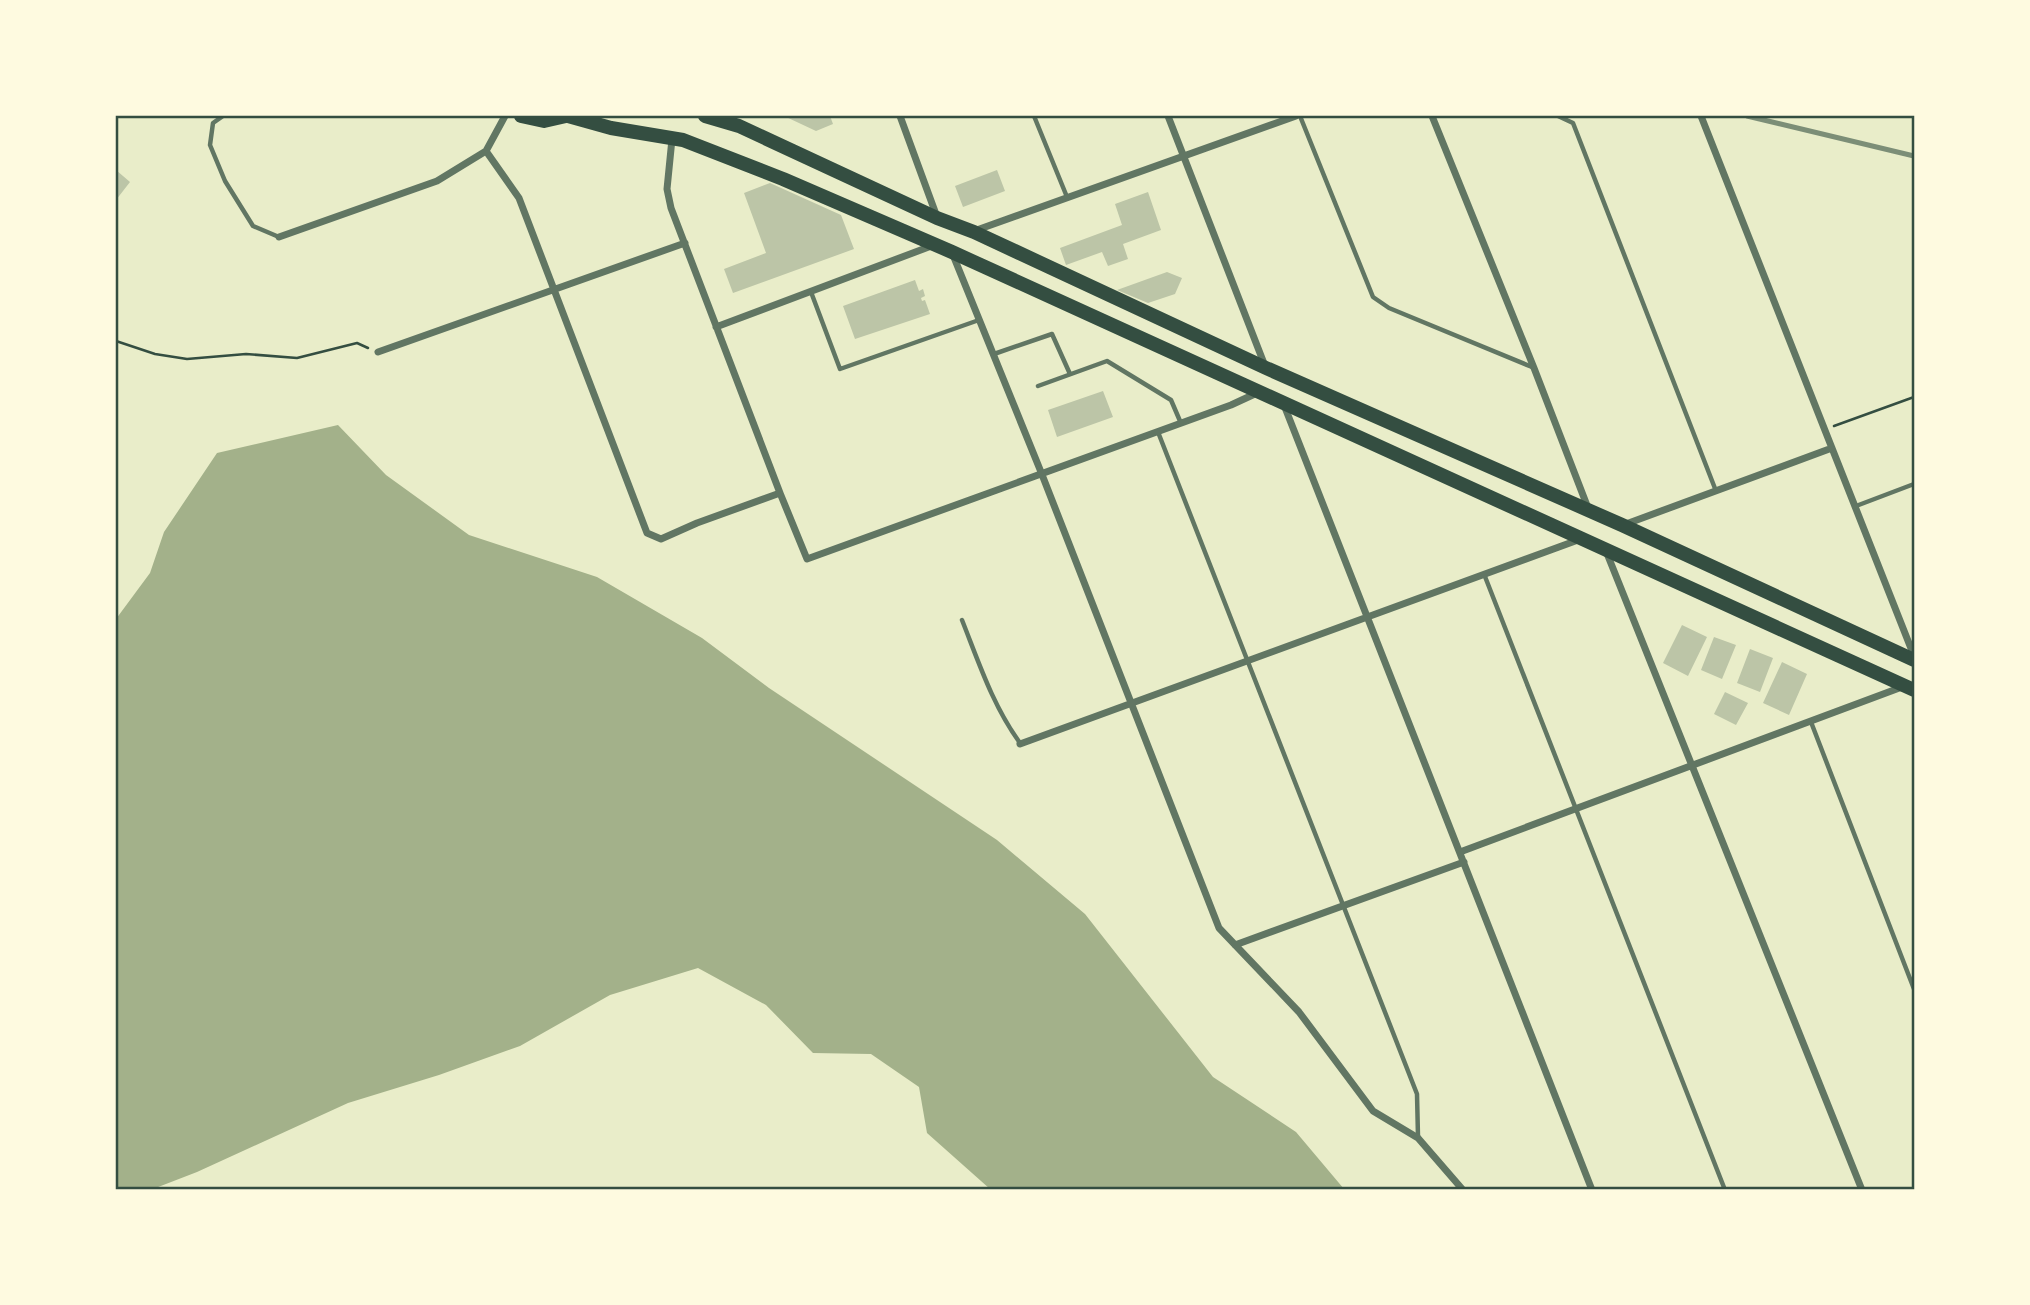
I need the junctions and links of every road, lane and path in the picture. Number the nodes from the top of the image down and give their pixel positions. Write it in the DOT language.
graph roads {
  1 [pos="223,116"];
  2 [pos="505,116"];
  3 [pos="521,116"];
  4 [pos="567,116"];
  5 [pos="705,116"];
  6 [pos="900,116"];
  7 [pos="1034,116"];
  8 [pos="1168,116"];
  9 [pos="1298,116"];
  10 [pos="1432,116"];
  11 [pos="1558,116"];
  12 [pos="1701,116"];
  13 [pos="672,139"];
  14 [pos="486,151"];
  15 [pos="1183,155"];
  16 [pos="1067,197"];
  17 [pos="937,218"];
  18 [pos="974,232"];
  19 [pos="279,237"];
  20 [pos="685,243"];
  21 [pos="934,246"];
  22 [pos="952,252"];
  23 [pos="555,289"];
  24 [pos="811,292"];
  25 [pos="979,320"];
  26 [pos="716,327"];
  27 [pos="116,341"];
  28 [pos="378,352"];
  29 [pos="993,354"];
  30 [pos="1266,368"];
  31 [pos="1534,368"];
  32 [pos="1070,374"];
  33 [pos="1038,386"];
  34 [pos="1257,393"];
  35 [pos="1914,397"];
  36 [pos="1284,404"];
  37 [pos="1180,421"];
  38 [pos="1157,429"];
  39 [pos="1825,430"];
  40 [pos="1832,448"];
  41 [pos="1041,472"];
  42 [pos="1914,484"];
  43 [pos="1716,491"];
  44 [pos="780,493"];
  45 [pos="1856,506"];
  46 [pos="1588,511"];
  47 [pos="1622,526"];
  48 [pos="1580,539"];
  49 [pos="1606,551"];
  50 [pos="1485,574"];
  51 [pos="1365,619"];
  52 [pos="962,620"];
  53 [pos="1914,658"];
  54 [pos="1250,661"];
  55 [pos="1910,688"];
  56 [pos="1131,705"];
  57 [pos="1811,722"];
  58 [pos="1020,744"];
  59 [pos="1692,766"];
  60 [pos="1574,809"];
  61 [pos="1460,852"];
  62 [pos="1464,862"];
  63 [pos="1345,904"];
  64 [pos="1235,945"];
  65 [pos="1914,989"];
  66 [pos="1418,1138"];
  67 [pos="1463,1189"];
  68 [pos="1591,1189"];
  69 [pos="1725,1189"];
  70 [pos="1862,1189"];
  1 -- 19 [label="lane"];
  2 -- 14 [label="street"];
  3 -- 4 [label="highway"];
  4 -- 13 [label="highway"];
  5 -- 17 [label="highway"];
  6 -- 17 [label="street"];
  7 -- 16 [label="lane"];
  8 -- 15 [label="street"];
  9 -- 15 [label="street"];
  9 -- 31 [label="lane"];
  10 -- 31 [label="street"];
  11 -- 43 [label="lane"];
  12 -- 39 [label="street"];
  13 -- 20 [label="street"];
  13 -- 21 [label="highway"];
  14 -- 19 [label="street"];
  14 -- 23 [label="street"];
  15 -- 16 [label="street"];
  15 -- 30 [label="street"];
  16 -- 18 [label="street"];
  17 -- 18 [label="highway"];
  18 -- 30 [label="highway"];
  20 -- 23 [label="street"];
  20 -- 26 [label="street"];
  21 -- 22 [label="highway"];
  21 -- 24 [label="street"];
  22 -- 25 [label="street"];
  22 -- 34 [label="highway"];
  23 -- 28 [label="street"];
  23 -- 44 [label="street"];
  24 -- 25 [label="lane"];
  24 -- 26 [label="street"];
  25 -- 29 [label="street"];
  26 -- 44 [label="street"];
  27 -- 28 [label="path"];
  29 -- 32 [label="lane"];
  29 -- 41 [label="street"];
  30 -- 46 [label="highway"];
  31 -- 46 [label="street"];
  32 -- 33 [label="lane"];
  32 -- 37 [label="lane"];
  34 -- 36 [label="highway"];
  34 -- 37 [label="street"];
  35 -- 39 [label="path"];
  36 -- 48 [label="highway"];
  36 -- 51 [label="street"];
  37 -- 38 [label="street"];
  38 -- 41 [label="street"];
  38 -- 54 [label="lane"];
  39 -- 40 [label="street"];
  40 -- 43 [label="street"];
  40 -- 45 [label="street"];
  41 -- 44 [label="street"];
  41 -- 56 [label="street"];
  42 -- 45 [label="lane"];
  43 -- 47 [label="street"];
  45 -- 53 [label="street"];
  46 -- 47 [label="highway"];
  47 -- 53 [label="highway"];
  48 -- 49 [label="highway"];
  48 -- 50 [label="street"];
  49 -- 55 [label="highway"];
  49 -- 59 [label="street"];
  50 -- 51 [label="street"];
  50 -- 60 [label="lane"];
  51 -- 54 [label="street"];
  51 -- 61 [label="street"];
  52 -- 58 [label="lane"];
  54 -- 56 [label="street"];
  54 -- 63 [label="lane"];
  55 -- 57 [label="street"];
  56 -- 58 [label="street"];
  56 -- 64 [label="street"];
  57 -- 59 [label="street"];
  57 -- 65 [label="lane"];
  59 -- 60 [label="street"];
  59 -- 70 [label="street"];
  60 -- 61 [label="street"];
  60 -- 69 [label="lane"];
  61 -- 62 [label="street"];
  62 -- 63 [label="street"];
  62 -- 68 [label="street"];
  63 -- 64 [label="street"];
  63 -- 66 [label="lane"];
  64 -- 66 [label="street"];
  66 -- 67 [label="street"];
}
